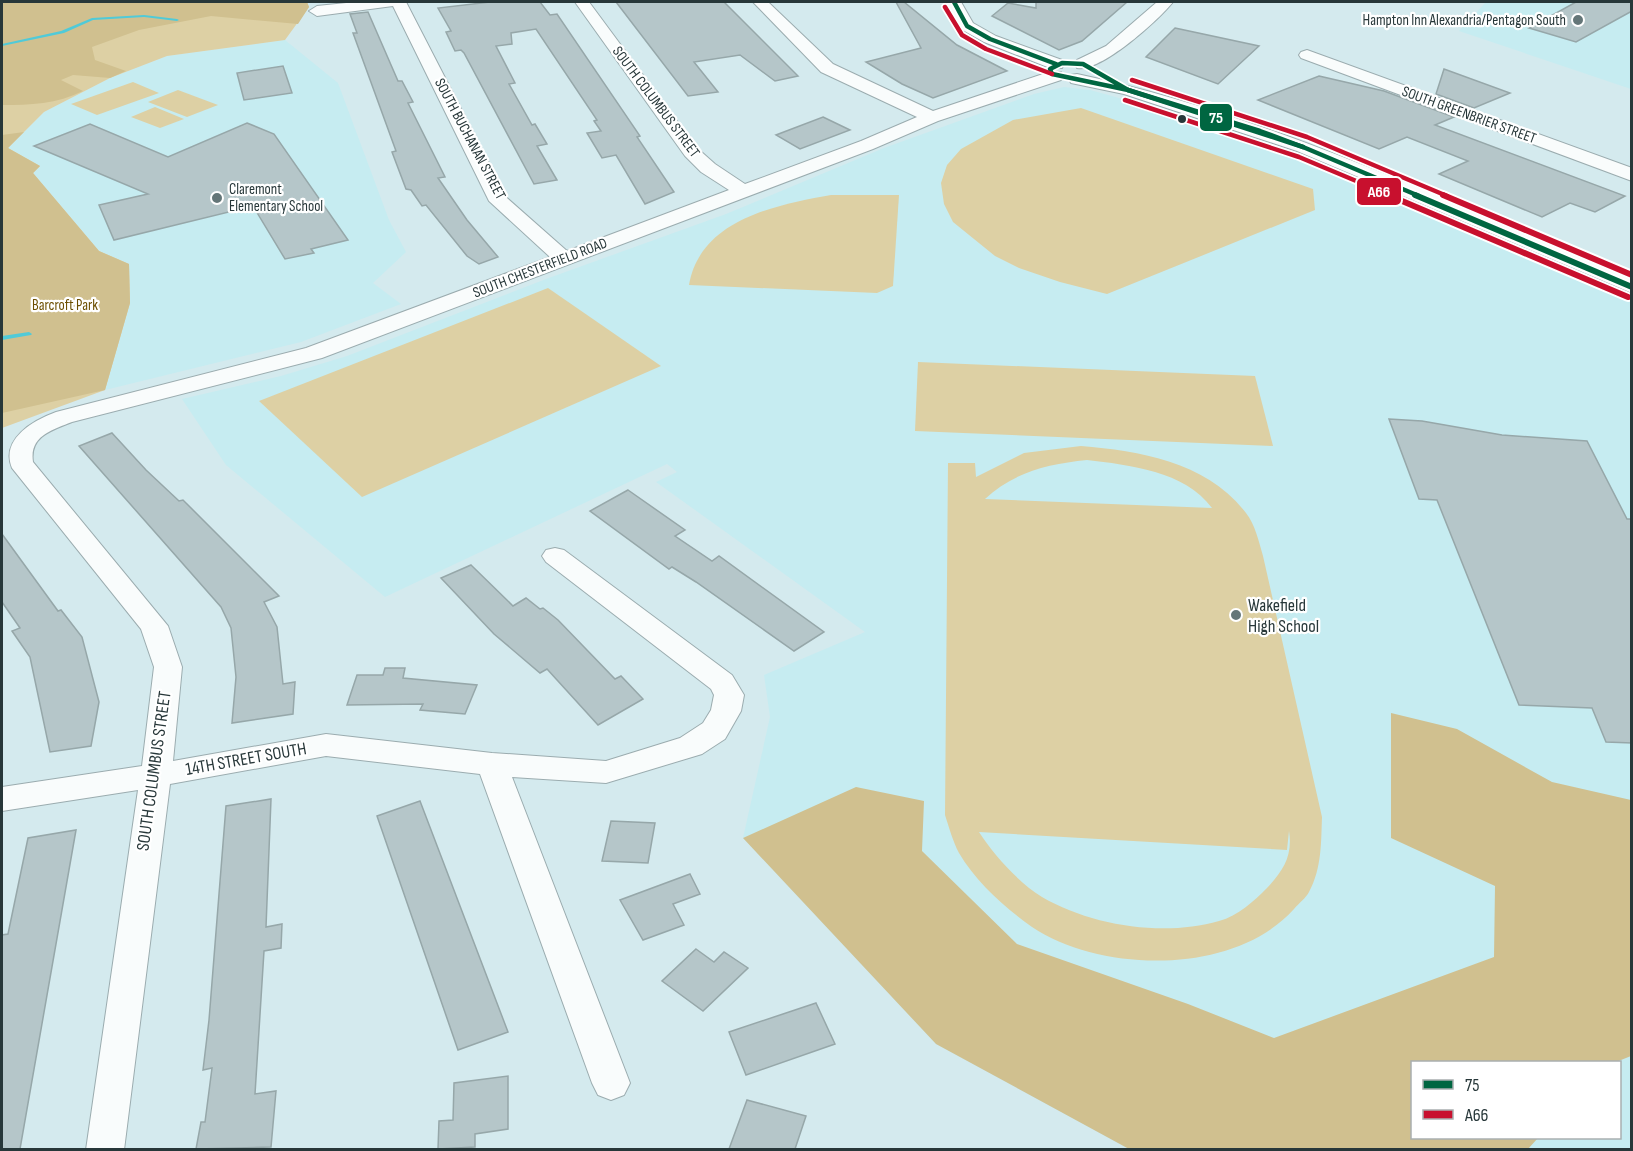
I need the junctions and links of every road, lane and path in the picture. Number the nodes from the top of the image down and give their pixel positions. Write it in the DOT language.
graph roads {
  1 [pos="389,2"];
  2 [pos="399,2"];
  3 [pos="582,2"];
  4 [pos="760,2"];
  5 [pos="954,2"];
  6 [pos="1165,2"];
  7 [pos="317,11"];
  8 [pos="1307,55"];
  9 [pos="1055,70"];
  10 [pos="1085,72"];
  11 [pos="932,117"];
  12 [pos="1632,175"];
  13 [pos="742,191"];
  14 [pos="564,259"];
  15 [pos="1632,287"];
  16 [pos="21,441"];
  17 [pos="555,556"];
  18 [pos="492,764"];
  19 [pos="156,775"];
  20 [pos="2,799"];
  21 [pos="611,1083"];
  22 [pos="105,1149"];
  1 -- 7 [label="street"];
  2 -- 14 [label="street, SOUTH BUCHANAN STREET"];
  3 -- 13 [label="street, SOUTH COLUMBUS STREET"];
  4 -- 11 [label="street"];
  5 -- 9 [label="street"];
  6 -- 10 [label="street"];
  8 -- 12 [label="street, SOUTH GREENBRIER STREET"];
  9 -- 10 [label="street"];
  9 -- 11 [label="street, SOUTH CHESTERFIELD ROAD"];
  10 -- 15 [label="street"];
  11 -- 13 [label="street, SOUTH CHESTERFIELD ROAD"];
  13 -- 14 [label="street, SOUTH CHESTERFIELD ROAD"];
  14 -- 16 [label="street, SOUTH CHESTERFIELD ROAD"];
  16 -- 19 [label="street, SOUTH COLUMBUS STREET"];
  17 -- 18 [label="street, 14TH STREET SOUTH"];
  18 -- 19 [label="street, 14TH STREET SOUTH"];
  18 -- 21 [label="street"];
  19 -- 20 [label="street, 14TH STREET SOUTH"];
  19 -- 22 [label="street, SOUTH COLUMBUS STREET"];
}
